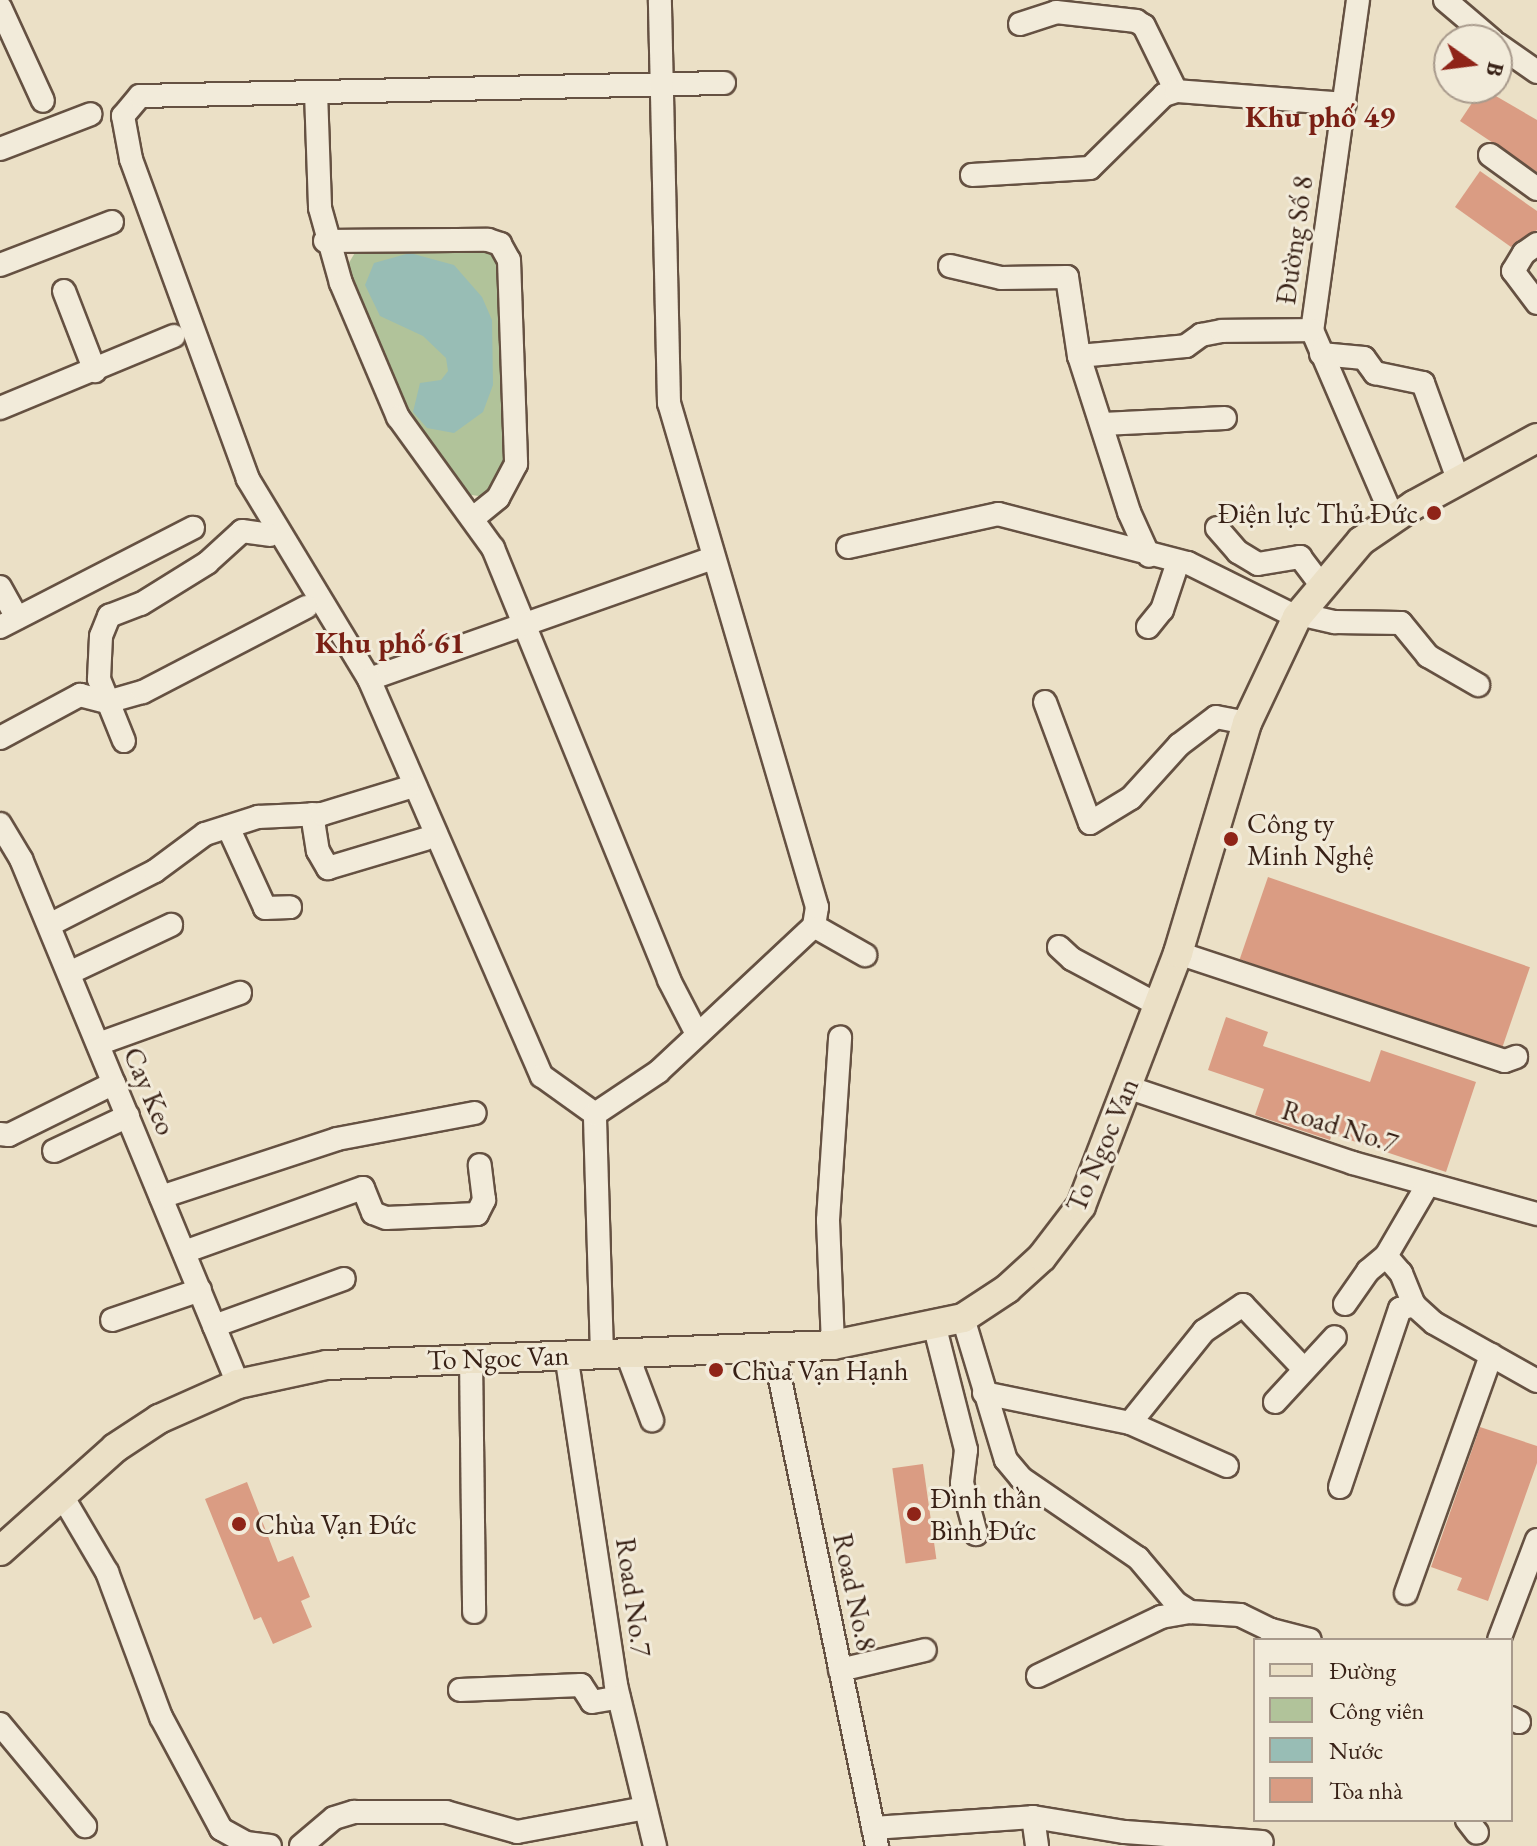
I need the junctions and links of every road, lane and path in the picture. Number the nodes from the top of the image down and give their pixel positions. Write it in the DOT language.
graph roads {
  1 [pos="660,0"];
  2 [pos="1358,0"];
  3 [pos="1445,0"];
  4 [pos="0,7"];
  5 [pos="1020,24"];
  6 [pos="1473,24"];
  7 [pos="1513,55"];
  8 [pos="1537,72"];
  9 [pos="661,83"];
  10 [pos="724,83"];
  11 [pos="1176,91"];
  12 [pos="316,92"];
  13 [pos="43,101"];
  14 [pos="1344,104"];
  15 [pos="91,114"];
  16 [pos="0,149"];
  17 [pos="1490,155"];
  18 [pos="972,175"];
  19 [pos="1537,189"];
  20 [pos="112,222"];
  21 [pos="325,241"];
  22 [pos="1537,244"];
  23 [pos="0,265"];
  24 [pos="950,266"];
  25 [pos="64,291"];
  26 [pos="1537,303"];
  27 [pos="1312,330"];
  28 [pos="174,336"];
  29 [pos="1321,354"];
  30 [pos="1079,356"];
  31 [pos="95,371"];
  32 [pos="0,408"];
  33 [pos="1225,418"];
  34 [pos="1103,424"];
  35 [pos="1537,438"];
  36 [pos="1458,479"];
  37 [pos="473,518"];
  38 [pos="1394,520"];
  39 [pos="193,528"];
  40 [pos="1217,528"];
  41 [pos="270,535"];
  42 [pos="848,547"];
  43 [pos="1149,556"];
  44 [pos="710,559"];
  45 [pos="1178,562"];
  46 [pos="1322,586"];
  47 [pos="0,587"];
  48 [pos="306,607"];
  49 [pos="1298,616"];
  50 [pos="8,623"];
  51 [pos="524,623"];
  52 [pos="1148,627"];
  53 [pos="369,679"];
  54 [pos="1478,685"];
  55 [pos="107,702"];
  56 [pos="1045,702"];
  57 [pos="1247,723"];
  58 [pos="0,738"];
  59 [pos="124,741"];
  60 [pos="407,788"];
  61 [pos="312,814"];
  62 [pos="0,824"];
  63 [pos="228,827"];
  64 [pos="425,839"];
  65 [pos="290,907"];
  66 [pos="49,925"];
  67 [pos="171,925"];
  68 [pos="814,926"];
  69 [pos="1059,947"];
  70 [pos="1178,953"];
  71 [pos="865,955"];
  72 [pos="69,973"];
  73 [pos="240,993"];
  74 [pos="1160,1006"];
  75 [pos="697,1034"];
  76 [pos="840,1037"];
  77 [pos="98,1044"];
  78 [pos="1516,1057"];
  79 [pos="114,1083"];
  80 [pos="1127,1087"];
  81 [pos="475,1113"];
  82 [pos="595,1114"];
  83 [pos="128,1116"];
  84 [pos="0,1134"];
  85 [pos="54,1151"];
  86 [pos="480,1165"];
  87 [pos="1428,1184"];
  88 [pos="161,1197"];
  89 [pos="1537,1214"];
  90 [pos="184,1252"];
  91 [pos="1386,1256"];
  92 [pos="344,1279"];
  93 [pos="200,1290"];
  94 [pos="1345,1304"];
  95 [pos="1414,1305"];
  96 [pos="963,1318"];
  97 [pos="112,1320"];
  98 [pos="934,1324"];
  99 [pos="214,1326"];
  100 [pos="1335,1337"];
  101 [pos="833,1345"];
  102 [pos="774,1350"];
  103 [pos="566,1354"];
  104 [pos="615,1354"];
  105 [pos="1491,1355"];
  106 [pos="471,1357"];
  107 [pos="1304,1369"];
  108 [pos="1537,1381"];
  109 [pos="238,1384"];
  110 [pos="984,1393"];
  111 [pos="1275,1402"];
  112 [pos="652,1420"];
  113 [pos="1130,1423"];
  114 [pos="1227,1466"];
  115 [pos="1340,1487"];
  116 [pos="61,1494"];
  117 [pos="976,1534"];
  118 [pos="1537,1540"];
  119 [pos="0,1551"];
  120 [pos="1406,1593"];
  121 [pos="474,1612"];
  122 [pos="1190,1612"];
  123 [pos="1272,1635"];
  124 [pos="1295,1638"];
  125 [pos="1500,1638"];
  126 [pos="925,1650"];
  127 [pos="840,1670"];
  128 [pos="1038,1676"];
  129 [pos="460,1690"];
  130 [pos="619,1697"];
  131 [pos="0,1724"];
  132 [pos="645,1808"];
  133 [pos="1033,1817"];
  134 [pos="85,1826"];
  135 [pos="875,1837"];
  136 [pos="1262,1842"];
  137 [pos="270,1846"];
  138 [pos="301,1846"];
  139 [pos="655,1846"];
  140 [pos="1037,1846"];
  1 -- 9 [label="street"];
  2 -- 14 [label="street, Đường Số 8"];
  3 -- 6 [label="street"];
  4 -- 13 [label="street"];
  5 -- 11 [label="street"];
  7 -- 8 [label="street"];
  9 -- 10 [label="street"];
  9 -- 12 [label="street"];
  9 -- 44 [label="street"];
  11 -- 14 [label="street"];
  11 -- 18 [label="street"];
  12 -- 21 [label="street"];
  12 -- 53 [label="street"];
  14 -- 27 [label="street, Đường Số 8"];
  15 -- 16 [label="street"];
  17 -- 19 [label="street"];
  20 -- 23 [label="street"];
  21 -- 37 [label="street"];
  21 -- 37 [label="street"];
  22 -- 26 [label="street"];
  24 -- 30 [label="street"];
  25 -- 31 [label="street"];
  27 -- 29 [label="street, Đường Số 8"];
  27 -- 30 [label="street"];
  28 -- 31 [label="street"];
  29 -- 36 [label="street"];
  29 -- 38 [label="street, Đường Số 8"];
  30 -- 34 [label="street"];
  31 -- 32 [label="street"];
  33 -- 34 [label="street"];
  34 -- 43 [label="street"];
  35 -- 36 [label="main road, To Ngoc Van"];
  36 -- 38 [label="main road, To Ngoc Van"];
  37 -- 51 [label="street"];
  38 -- 46 [label="main road, To Ngoc Van"];
  39 -- 50 [label="street"];
  40 -- 46 [label="street"];
  41 -- 55 [label="street"];
  42 -- 43 [label="street"];
  43 -- 45 [label="street"];
  44 -- 51 [label="street"];
  44 -- 68 [label="street"];
  45 -- 49 [label="street"];
  45 -- 52 [label="street"];
  46 -- 49 [label="main road, To Ngoc Van"];
  47 -- 50 [label="street"];
  48 -- 55 [label="street"];
  49 -- 54 [label="street"];
  49 -- 57 [label="main road, To Ngoc Van"];
  51 -- 53 [label="street"];
  51 -- 75 [label="street"];
  53 -- 82 [label="street"];
  55 -- 58 [label="street"];
  55 -- 59 [label="street"];
  56 -- 57 [label="street"];
  57 -- 70 [label="main road, To Ngoc Van"];
  60 -- 61 [label="street"];
  61 -- 63 [label="street"];
  61 -- 64 [label="street"];
  62 -- 66 [label="street, Cay Keo"];
  63 -- 65 [label="street"];
  63 -- 66 [label="street"];
  66 -- 72 [label="street, Cay Keo"];
  67 -- 72 [label="street"];
  68 -- 71 [label="street"];
  68 -- 75 [label="street"];
  69 -- 74 [label="street"];
  70 -- 74 [label="main road, To Ngoc Van"];
  70 -- 78 [label="street"];
  72 -- 77 [label="street, Cay Keo"];
  73 -- 77 [label="street"];
  74 -- 80 [label="main road, To Ngoc Van"];
  75 -- 82 [label="street"];
  76 -- 101 [label="street"];
  77 -- 79 [label="street, Cay Keo"];
  79 -- 83 [label="street, Cay Keo"];
  79 -- 84 [label="street"];
  80 -- 87 [label="street, Road No.7"];
  80 -- 96 [label="main road, To Ngoc Van"];
  81 -- 88 [label="street"];
  82 -- 104 [label="street"];
  83 -- 85 [label="street"];
  83 -- 88 [label="street, Cay Keo"];
  86 -- 90 [label="street"];
  87 -- 89 [label="street, Road No.7"];
  87 -- 91 [label="street"];
  88 -- 90 [label="street, Cay Keo"];
  90 -- 93 [label="street, Cay Keo"];
  91 -- 94 [label="street"];
  91 -- 95 [label="street"];
  92 -- 99 [label="street"];
  93 -- 97 [label="street"];
  93 -- 99 [label="street, Cay Keo"];
  95 -- 105 [label="street"];
  95 -- 115 [label="street"];
  96 -- 98 [label="main road, To Ngoc Van"];
  96 -- 110 [label="street"];
  98 -- 101 [label="main road, To Ngoc Van"];
  98 -- 117 [label="street"];
  99 -- 109 [label="street, Cay Keo"];
  100 -- 107 [label="street"];
  101 -- 102 [label="main road, To Ngoc Van"];
  102 -- 104 [label="main road, To Ngoc Van"];
  102 -- 127 [label="street, Road No.8"];
  103 -- 104 [label="main road, To Ngoc Van"];
  103 -- 106 [label="main road, To Ngoc Van"];
  103 -- 130 [label="street, Road No.7"];
  104 -- 112 [label="street"];
  105 -- 108 [label="street"];
  105 -- 120 [label="street"];
  106 -- 109 [label="main road, To Ngoc Van"];
  106 -- 121 [label="street"];
  107 -- 111 [label="street"];
  107 -- 113 [label="street"];
  109 -- 116 [label="main road, To Ngoc Van"];
  110 -- 113 [label="street"];
  110 -- 122 [label="street"];
  113 -- 114 [label="street"];
  116 -- 119 [label="main road, To Ngoc Van"];
  116 -- 137 [label="street"];
  118 -- 125 [label="street"];
  122 -- 123 [label="street"];
  122 -- 128 [label="street"];
  123 -- 124 [label="street"];
  126 -- 127 [label="street"];
  127 -- 135 [label="street, Road No.8"];
  129 -- 130 [label="street"];
  130 -- 132 [label="street, Road No.7"];
  131 -- 134 [label="street"];
  132 -- 138 [label="street"];
  132 -- 139 [label="street, Road No.7"];
  133 -- 135 [label="street"];
  133 -- 136 [label="street"];
  133 -- 140 [label="street"];
}
